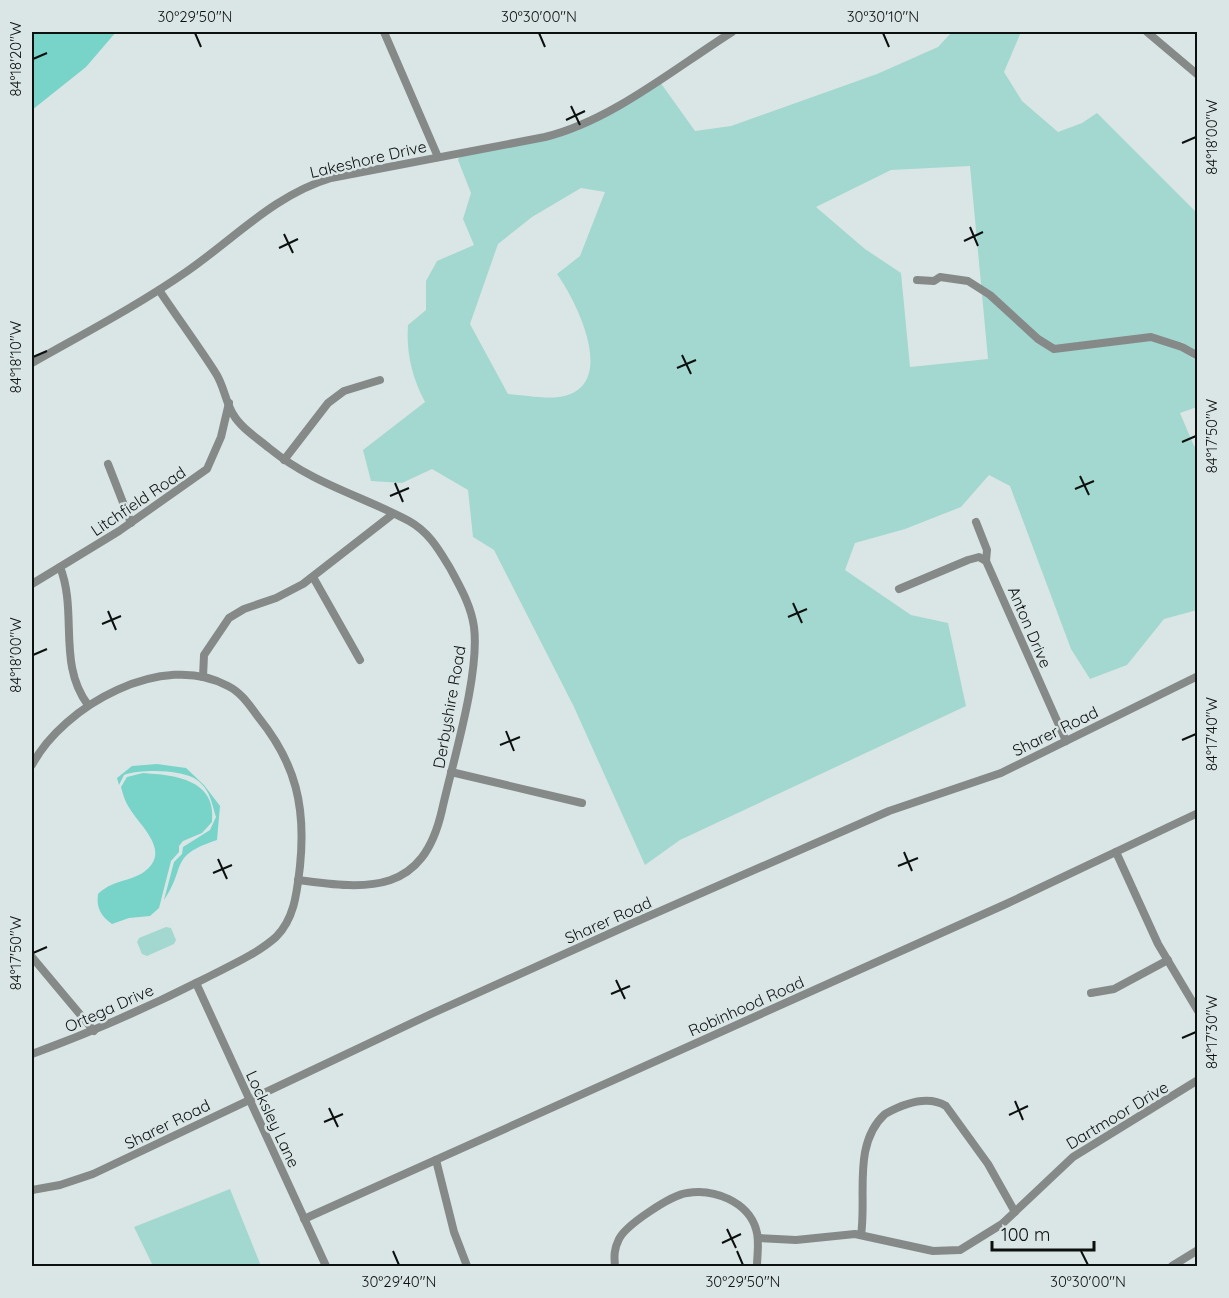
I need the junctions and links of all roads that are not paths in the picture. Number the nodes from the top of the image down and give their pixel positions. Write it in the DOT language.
graph roads {
  1 [pos="384,32"];
  2 [pos="732,32"];
  3 [pos="1147,32"];
  4 [pos="1197,75"];
  5 [pos="438,157"];
  6 [pos="917,280"];
  7 [pos="159,290"];
  8 [pos="1197,356"];
  9 [pos="32,363"];
  10 [pos="380,380"];
  11 [pos="229,403"];
  12 [pos="284,460"];
  13 [pos="108,464"];
  14 [pos="393,514"];
  15 [pos="131,522"];
  16 [pos="976,522"];
  17 [pos="986,561"];
  18 [pos="60,567"];
  19 [pos="314,577"];
  20 [pos="32,584"];
  21 [pos="899,589"];
  22 [pos="360,660"];
  23 [pos="1197,675"];
  24 [pos="202,677"];
  25 [pos="88,705"];
  26 [pos="1066,741"];
  27 [pos="32,765"];
  28 [pos="451,772"];
  29 [pos="582,803"];
  30 [pos="1197,813"];
  31 [pos="1116,852"];
  32 [pos="298,880"];
  33 [pos="32,957"];
  34 [pos="1168,960"];
  35 [pos="196,983"];
  36 [pos="1091,993"];
  37 [pos="1197,1011"];
  38 [pos="94,1031"];
  39 [pos="32,1054"];
  40 [pos="1197,1080"];
  41 [pos="249,1099"];
  42 [pos="436,1160"];
  43 [pos="32,1190"];
  44 [pos="1015,1212"];
  45 [pos="304,1219"];
  46 [pos="861,1235"];
  47 [pos="758,1238"];
  48 [pos="1197,1250"];
  49 [pos="326,1266"];
  50 [pos="466,1266"];
  51 [pos="615,1266"];
  52 [pos="757,1266"];
  53 [pos="1172,1266"];
  1 -- 5 [label="street"];
  2 -- 5 [label="street, Lakeshore Drive"];
  3 -- 4 [label="street"];
  5 -- 7 [label="street, Lakeshore Drive"];
  6 -- 8 [label="street"];
  7 -- 9 [label="street, Lakeshore Drive"];
  7 -- 11 [label="street"];
  10 -- 12 [label="street"];
  11 -- 12 [label="street, Derbyshire Road"];
  11 -- 15 [label="street, Litchfield Road"];
  12 -- 14 [label="street, Derbyshire Road"];
  13 -- 15 [label="street"];
  14 -- 19 [label="street"];
  14 -- 28 [label="street, Derbyshire Road"];
  15 -- 18 [label="street, Litchfield Road"];
  16 -- 17 [label="street, Anton Drive"];
  17 -- 21 [label="street"];
  17 -- 26 [label="street, Anton Drive"];
  18 -- 20 [label="street, Litchfield Road"];
  18 -- 25 [label="street"];
  19 -- 22 [label="street"];
  19 -- 24 [label="street"];
  23 -- 26 [label="street, Sharer Road"];
  24 -- 25 [label="street, Ortega Drive"];
  24 -- 32 [label="street, Ortega Drive"];
  25 -- 27 [label="street, Ortega Drive"];
  26 -- 41 [label="street, Sharer Road"];
  28 -- 29 [label="street"];
  28 -- 32 [label="street, Derbyshire Road"];
  30 -- 31 [label="street, Robinhood Road"];
  31 -- 34 [label="street"];
  31 -- 42 [label="street, Robinhood Road"];
  32 -- 35 [label="street, Ortega Drive"];
  33 -- 38 [label="street"];
  34 -- 36 [label="street"];
  34 -- 37 [label="street"];
  35 -- 38 [label="street, Ortega Drive"];
  35 -- 41 [label="street, Locksley Lane"];
  38 -- 39 [label="street, Ortega Drive"];
  40 -- 44 [label="street, Dartmoor Drive"];
  41 -- 43 [label="street, Sharer Road"];
  41 -- 45 [label="street, Locksley Lane"];
  42 -- 45 [label="street, Robinhood Road"];
  42 -- 50 [label="street"];
  44 -- 46 [label="street, Dartmoor Drive"];
  44 -- 46 [label="street"];
  45 -- 49 [label="street, Locksley Lane"];
  46 -- 47 [label="street, Dartmoor Drive"];
  47 -- 51 [label="street"];
  47 -- 52 [label="street"];
  48 -- 53 [label="street"];
}
